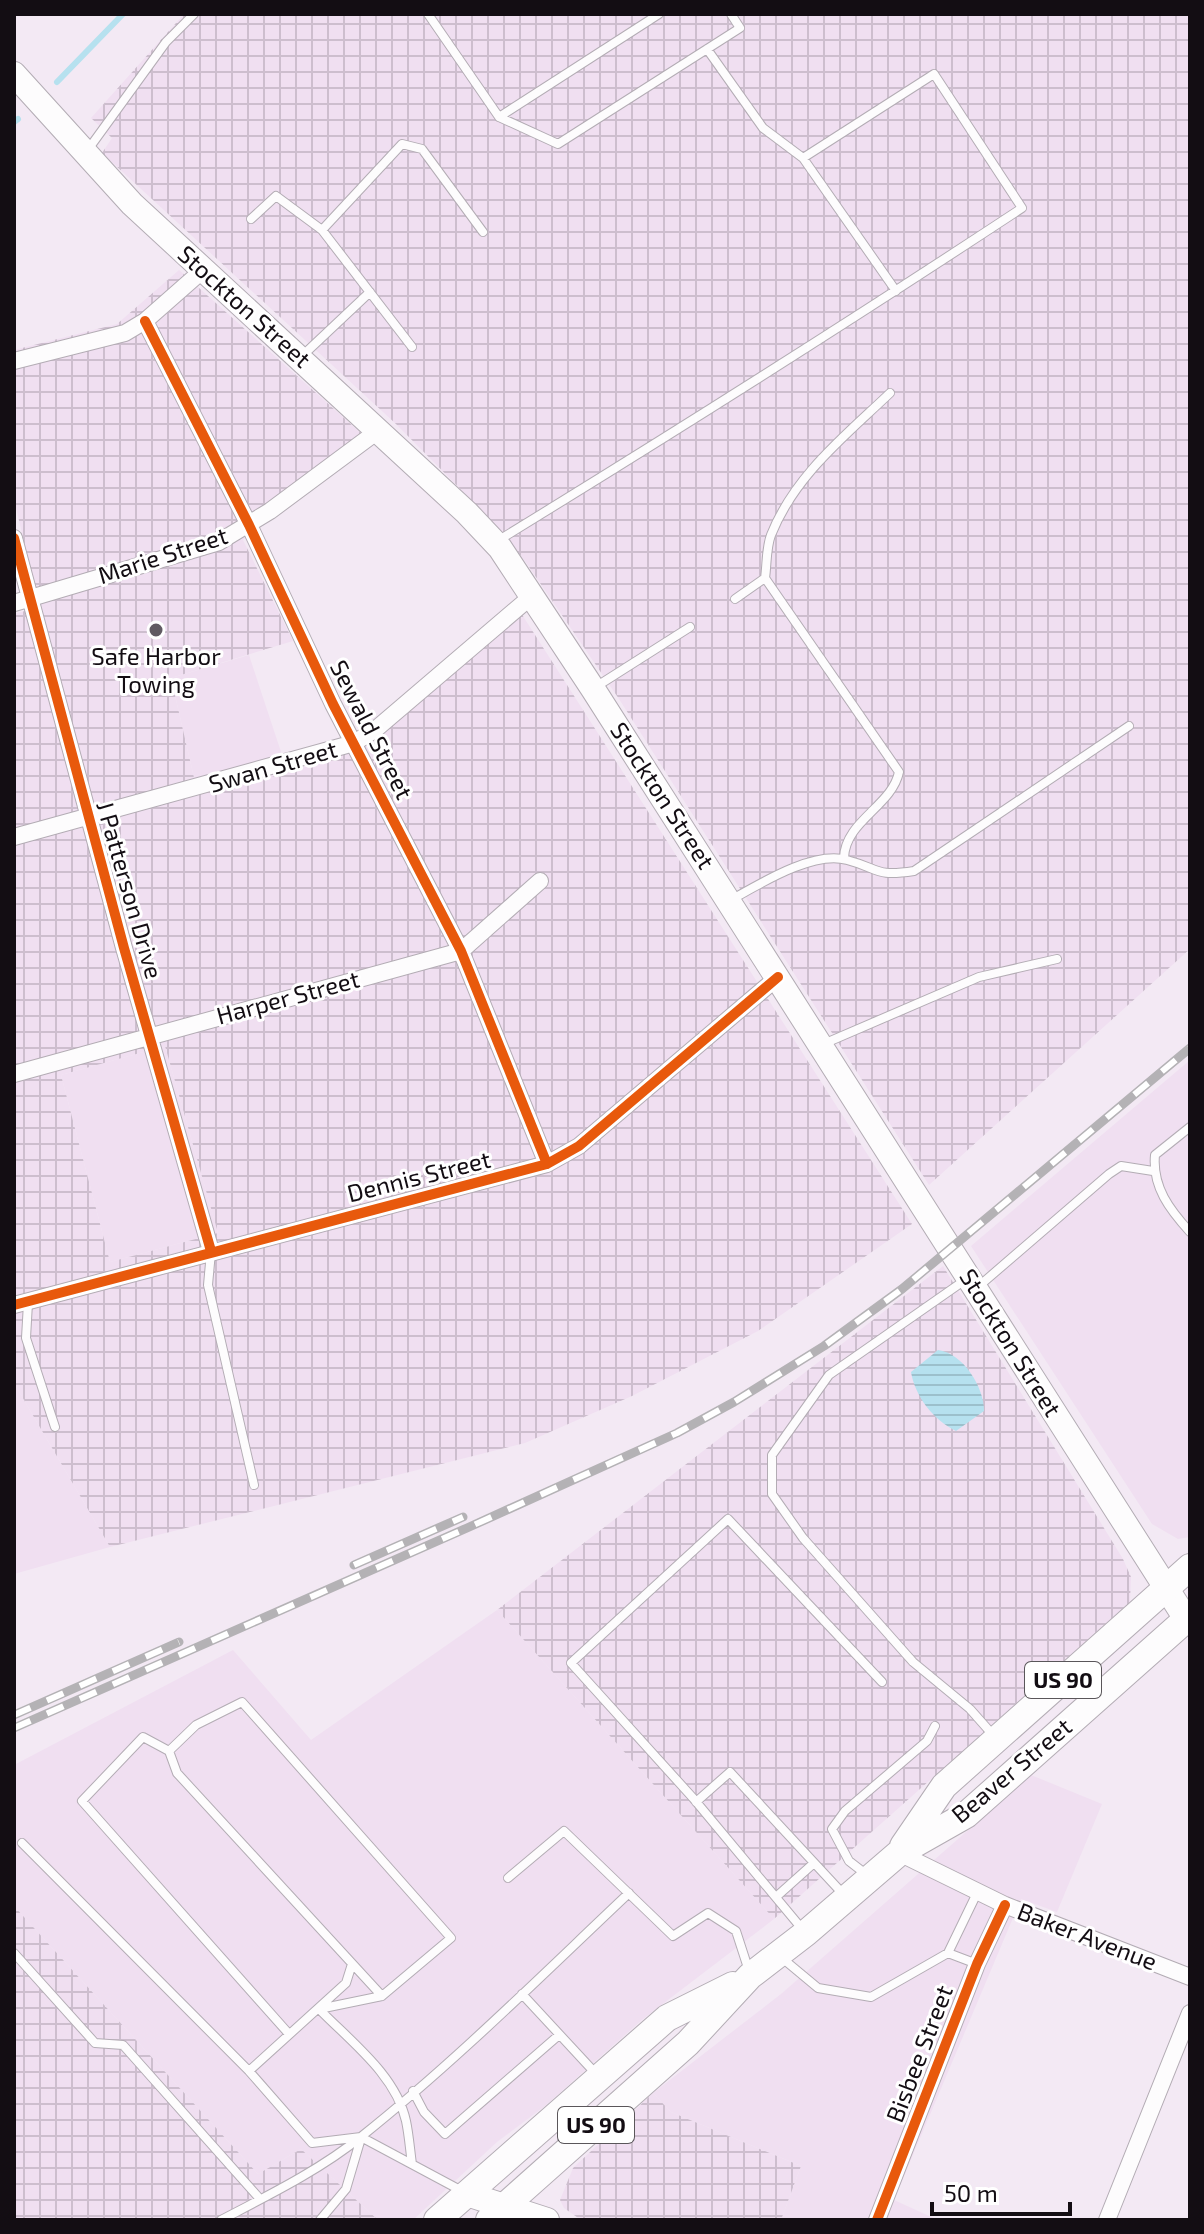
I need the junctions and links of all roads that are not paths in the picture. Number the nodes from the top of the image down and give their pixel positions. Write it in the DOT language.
graph roads {
  1 [pos="194,14"];
  2 [pos="428,14"];
  3 [pos="659,14"];
  4 [pos="731,14"];
  5 [pos="707,49"];
  6 [pos="14,74"];
  7 [pos="499,117"];
  8 [pos="85,154"];
  9 [pos="803,158"];
  10 [pos="251,219"];
  11 [pos="322,230"];
  12 [pos="483,232"];
  13 [pos="203,270"];
  14 [pos="896,291"];
  15 [pos="370,292"];
  16 [pos="145,321"];
  17 [pos="412,347"];
  18 [pos="300,358"];
  19 [pos="14,361"];
  20 [pos="890,393"];
  21 [pos="379,430"];
  22 [pos="249,525"];
  23 [pos="14,538"];
  24 [pos="495,543"];
  25 [pos="765,578"];
  26 [pos="533,595"];
  27 [pos="735,599"];
  28 [pos="22,600"];
  29 [pos="690,627"];
  30 [pos="593,689"];
  31 [pos="1129,726"];
  32 [pos="354,743"];
  33 [pos="88,817"];
  34 [pos="14,837"];
  35 [pos="844,858"];
  36 [pos="540,881"];
  37 [pos="729,901"];
  38 [pos="461,951"];
  39 [pos="1057,959"];
  40 [pos="778,977"];
  41 [pos="150,1036"];
  42 [pos="821,1046"];
  43 [pos="14,1074"];
  44 [pos="1190,1127"];
  45 [pos="547,1164"];
  46 [pos="1153,1171"];
  47 [pos="1190,1232"];
  48 [pos="211,1251"];
  49 [pos="972,1283"];
  50 [pos="21,1304"];
  51 [pos="55,1427"];
  52 [pos="254,1485"];
  53 [pos="1190,1567"];
  54 [pos="1166,1588"];
  55 [pos="1188,1618"];
  56 [pos="882,1682"];
  57 [pos="935,1726"];
  58 [pos="997,1739"];
  59 [pos="169,1751"];
  60 [pos="696,1802"];
  61 [pos="22,1843"];
  62 [pos="899,1853"];
  63 [pos="814,1863"];
  64 [pos="508,1878"];
  65 [pos="871,1878"];
  66 [pos="978,1891"];
  67 [pos="629,1893"];
  68 [pos="776,1897"];
  69 [pos="847,1898"];
  70 [pos="1005,1905"];
  71 [pos="806,1933"];
  72 [pos="14,1953"];
  73 [pos="948,1953"];
  74 [pos="778,1955"];
  75 [pos="352,1964"];
  76 [pos="977,1964"];
  77 [pos="750,1976"];
  78 [pos="1190,1977"];
  79 [pos="522,1994"];
  80 [pos="382,1996"];
  81 [pos="319,2009"];
  82 [pos="1190,2013"];
  83 [pos="289,2034"];
  84 [pos="559,2035"];
  85 [pos="249,2071"];
  86 [pos="598,2076"];
  87 [pos="413,2091"];
  88 [pos="399,2103"];
  89 [pos="361,2137"];
  90 [pos="412,2164"];
  91 [pos="467,2194"];
  92 [pos="260,2199"];
  93 [pos="496,2213"];
  94 [pos="221,2220"];
  95 [pos="320,2220"];
  96 [pos="437,2220"];
  97 [pos="547,2220"];
  98 [pos="877,2220"];
  99 [pos="1107,2220"];
  1 -- 8 [label="lane"];
  2 -- 7 [label="lane"];
  3 -- 7 [label="lane"];
  4 -- 5 [label="lane"];
  5 -- 7 [label="lane"];
  5 -- 9 [label="lane"];
  6 -- 8 [label="main road, Stockton Street"];
  8 -- 13 [label="main road, Stockton Street"];
  9 -- 14 [label="lane"];
  9 -- 14 [label="lane"];
  10 -- 11 [label="lane"];
  11 -- 12 [label="lane"];
  11 -- 15 [label="lane"];
  13 -- 16 [label="street"];
  13 -- 18 [label="main road, Stockton Street"];
  14 -- 24 [label="lane"];
  15 -- 17 [label="lane"];
  15 -- 18 [label="lane"];
  16 -- 19 [label="street"];
  16 -- 22 [label="street, Sewald Street"];
  18 -- 21 [label="main road, Stockton Street"];
  20 -- 25 [label="lane"];
  21 -- 22 [label="street, Marie Street"];
  21 -- 24 [label="main road, Stockton Street"];
  22 -- 28 [label="street, Marie Street"];
  22 -- 32 [label="street, Sewald Street"];
  23 -- 28 [label="street, J Patterson Drive"];
  24 -- 26 [label="main road, Stockton Street"];
  25 -- 27 [label="lane"];
  25 -- 35 [label="lane"];
  26 -- 30 [label="main road, Stockton Street"];
  26 -- 32 [label="street, Swan Street"];
  28 -- 33 [label="street, J Patterson Drive"];
  29 -- 30 [label="lane"];
  30 -- 37 [label="main road, Stockton Street"];
  31 -- 35 [label="lane"];
  32 -- 33 [label="street, Swan Street"];
  32 -- 38 [label="street, Sewald Street"];
  33 -- 34 [label="street, Swan Street"];
  33 -- 41 [label="street, J Patterson Drive"];
  35 -- 37 [label="lane"];
  36 -- 38 [label="street, Harper Street"];
  37 -- 40 [label="main road, Stockton Street"];
  38 -- 41 [label="street, Harper Street"];
  38 -- 45 [label="street, Sewald Street"];
  39 -- 42 [label="lane"];
  40 -- 42 [label="main road, Stockton Street"];
  40 -- 45 [label="street, Dennis Street"];
  41 -- 43 [label="street, Harper Street"];
  41 -- 48 [label="street, J Patterson Drive"];
  42 -- 49 [label="main road, Stockton Street"];
  44 -- 46 [label="lane"];
  45 -- 48 [label="street, Dennis Street"];
  46 -- 47 [label="lane"];
  46 -- 49 [label="lane"];
  48 -- 50 [label="street, Dennis Street"];
  48 -- 52 [label="lane"];
  49 -- 54 [label="main road, Stockton Street"];
  49 -- 58 [label="lane"];
  50 -- 51 [label="lane"];
  53 -- 54 [label="main road, Beaver Street / US 90"];
  54 -- 55 [label="main road, Stockton Street"];
  54 -- 58 [label="main road, Beaver Street / US 90"];
  55 -- 62 [label="main road, Beaver Street / US 90"];
  56 -- 60 [label="lane"];
  57 -- 65 [label="lane"];
  58 -- 62 [label="main road, Beaver Street / US 90"];
  59 -- 75 [label="lane"];
  59 -- 80 [label="lane"];
  59 -- 83 [label="lane"];
  60 -- 63 [label="lane"];
  60 -- 68 [label="lane"];
  61 -- 85 [label="lane"];
  62 -- 65 [label="main road, Beaver Street / US 90"];
  62 -- 66 [label="street, Baker Avenue"];
  63 -- 68 [label="lane"];
  63 -- 69 [label="lane"];
  64 -- 67 [label="lane"];
  65 -- 69 [label="main road, Beaver Street / US 90"];
  66 -- 70 [label="street, Baker Avenue"];
  66 -- 73 [label="lane"];
  67 -- 77 [label="lane"];
  67 -- 79 [label="lane"];
  68 -- 71 [label="lane"];
  69 -- 71 [label="main road, Beaver Street / US 90"];
  70 -- 76 [label="street, Bisbee Street"];
  70 -- 78 [label="street, Baker Avenue"];
  71 -- 74 [label="main road, Beaver Street / US 90"];
  72 -- 92 [label="lane"];
  73 -- 74 [label="lane"];
  73 -- 76 [label="lane"];
  74 -- 77 [label="main road, Beaver Street / US 90"];
  75 -- 80 [label="lane"];
  75 -- 81 [label="lane"];
  76 -- 98 [label="street, Bisbee Street"];
  77 -- 86 [label="main road, Beaver Street / US 90"];
  77 -- 93 [label="main road, Beaver Street / US 90"];
  79 -- 84 [label="lane"];
  79 -- 87 [label="lane"];
  80 -- 81 [label="lane"];
  81 -- 83 [label="lane"];
  81 -- 88 [label="lane"];
  82 -- 99 [label="street"];
  83 -- 85 [label="lane"];
  84 -- 86 [label="lane"];
  84 -- 87 [label="lane"];
  85 -- 89 [label="lane"];
  86 -- 91 [label="main road, Beaver Street / US 90"];
  87 -- 88 [label="lane"];
  88 -- 89 [label="lane"];
  88 -- 90 [label="lane"];
  89 -- 90 [label="lane"];
  89 -- 92 [label="lane"];
  89 -- 95 [label="lane"];
  90 -- 91 [label="lane"];
  91 -- 93 [label="main road"];
  91 -- 96 [label="main road, Beaver Street / US 90"];
  92 -- 94 [label="lane"];
  93 -- 97 [label="main road"];
}
